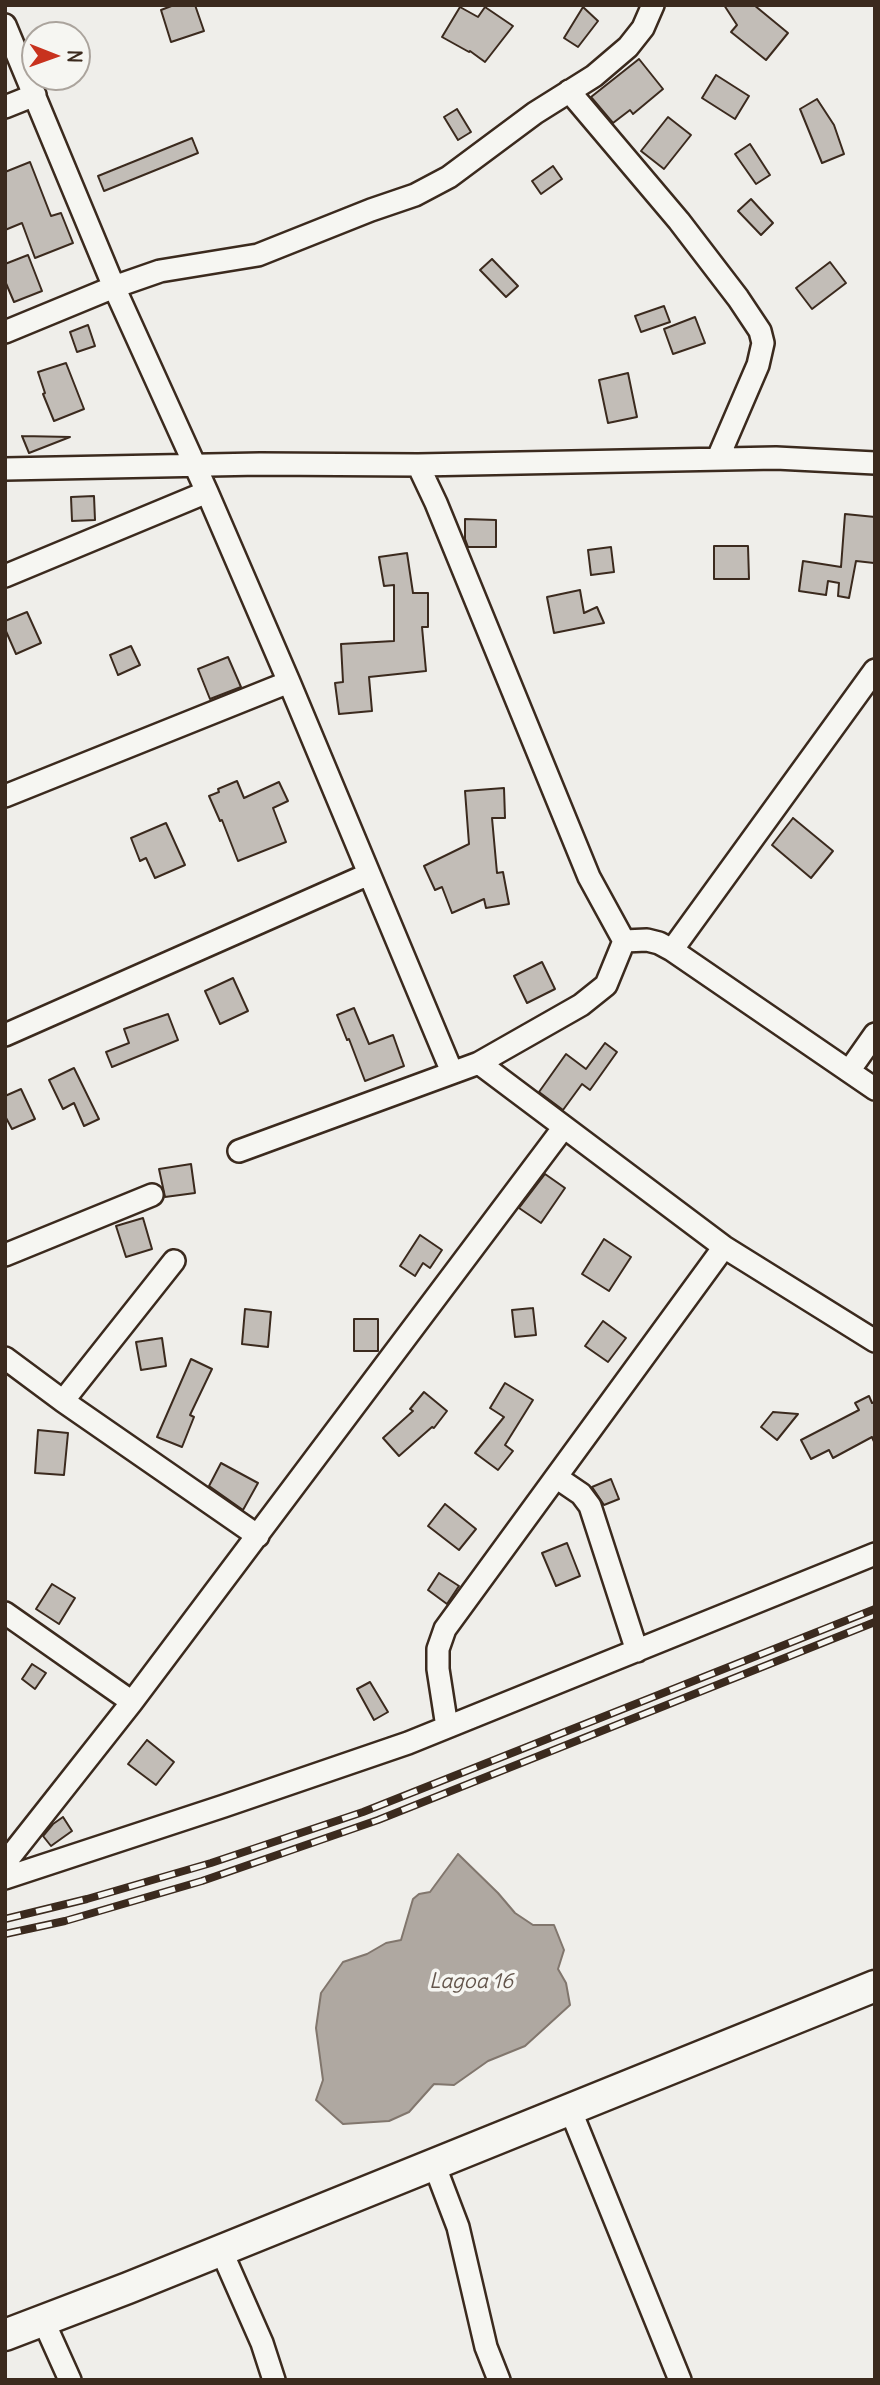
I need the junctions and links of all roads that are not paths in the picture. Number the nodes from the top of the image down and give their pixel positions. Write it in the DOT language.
graph roads {
  1 [pos="653,5"];
  2 [pos="5,25"];
  3 [pos="569,91"];
  4 [pos="35,94"];
  5 [pos="5,107"];
  6 [pos="114,287"];
  7 [pos="5,332"];
  8 [pos="719,458"];
  9 [pos="875,463"];
  10 [pos="452,464"];
  11 [pos="418,465"];
  12 [pos="195,466"];
  13 [pos="5,469"];
  14 [pos="207,492"];
  15 [pos="434,498"];
  16 [pos="5,576"];
  17 [pos="875,670"];
  18 [pos="289,682"];
  19 [pos="5,796"];
  20 [pos="369,874"];
  21 [pos="624,941"];
  22 [pos="672,950"];
  23 [pos="875,1034"];
  24 [pos="5,1035"];
  25 [pos="479,1063"];
  26 [pos="849,1071"];
  27 [pos="452,1072"];
  28 [pos="875,1089"];
  29 [pos="564,1127"];
  30 [pos="239,1151"];
  31 [pos="152,1195"];
  32 [pos="724,1247"];
  33 [pos="6,1252"];
  34 [pos="174,1261"];
  35 [pos="875,1340"];
  36 [pos="5,1358"];
  37 [pos="63,1401"];
  38 [pos="556,1477"];
  39 [pos="258,1536"];
  40 [pos="875,1554"];
  41 [pos="5,1613"];
  42 [pos="637,1651"];
  43 [pos="132,1702"];
  44 [pos="447,1727"];
  45 [pos="6,1864"];
  46 [pos="875,1986"];
  47 [pos="570,2109"];
  48 [pos="434,2164"];
  49 [pos="221,2250"];
  50 [pos="43,2319"];
  51 [pos="5,2335"];
  52 [pos="70,2380"];
  53 [pos="274,2380"];
  54 [pos="499,2380"];
  55 [pos="680,2380"];
  1 -- 3 [label="street"];
  2 -- 4 [label="street"];
  3 -- 6 [label="street"];
  3 -- 8 [label="street"];
  4 -- 5 [label="street"];
  4 -- 6 [label="street"];
  6 -- 7 [label="street"];
  6 -- 12 [label="street"];
  8 -- 9 [label="street"];
  8 -- 10 [label="street"];
  10 -- 11 [label="street"];
  10 -- 15 [label="street"];
  11 -- 12 [label="street"];
  11 -- 15 [label="street"];
  12 -- 13 [label="street"];
  12 -- 14 [label="street"];
  14 -- 16 [label="street"];
  14 -- 18 [label="street"];
  15 -- 21 [label="street"];
  17 -- 22 [label="street"];
  18 -- 19 [label="street"];
  18 -- 20 [label="street"];
  20 -- 24 [label="street"];
  20 -- 27 [label="street"];
  21 -- 22 [label="street"];
  21 -- 25 [label="street"];
  22 -- 26 [label="street"];
  23 -- 26 [label="street"];
  25 -- 27 [label="street"];
  25 -- 29 [label="street"];
  26 -- 28 [label="street"];
  27 -- 30 [label="street"];
  29 -- 32 [label="street"];
  29 -- 39 [label="street"];
  31 -- 33 [label="street"];
  32 -- 35 [label="street"];
  32 -- 38 [label="street"];
  34 -- 37 [label="street"];
  36 -- 37 [label="street"];
  37 -- 39 [label="street"];
  38 -- 42 [label="street"];
  38 -- 44 [label="street"];
  39 -- 43 [label="street"];
  40 -- 42 [label="street"];
  41 -- 43 [label="street"];
  42 -- 44 [label="street"];
  43 -- 45 [label="street"];
  44 -- 45 [label="street"];
  46 -- 47 [label="street"];
  47 -- 48 [label="street"];
  47 -- 55 [label="street"];
  48 -- 49 [label="street"];
  48 -- 54 [label="street"];
  49 -- 50 [label="street"];
  49 -- 53 [label="street"];
  50 -- 51 [label="street"];
  50 -- 52 [label="street"];
}
